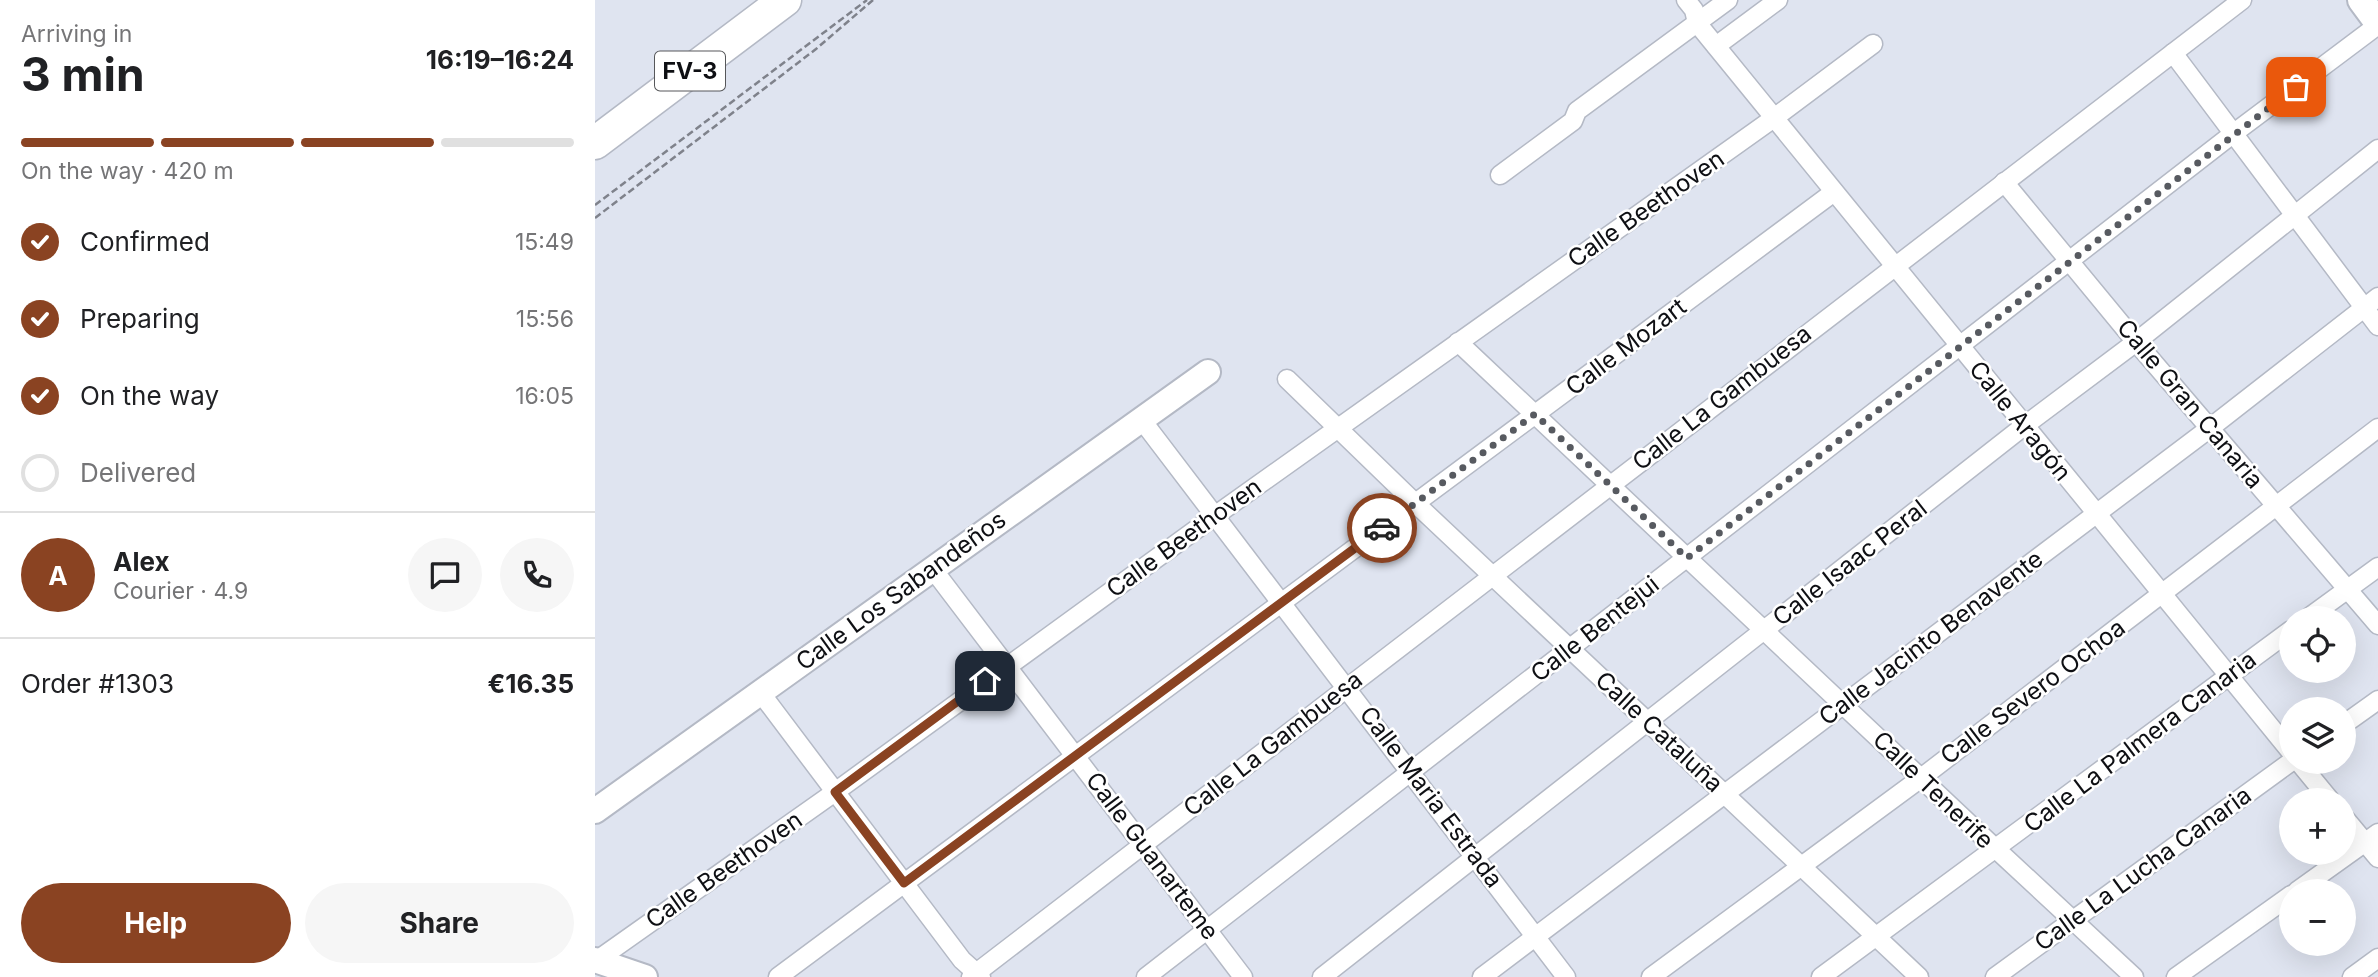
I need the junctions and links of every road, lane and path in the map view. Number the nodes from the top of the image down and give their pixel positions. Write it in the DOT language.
graph roads {
  1 [pos="785,0"];
  2 [pos="867,0"];
  3 [pos="873,0"];
  4 [pos="1686,0"];
  5 [pos="1728,0"];
  6 [pos="1778,0"];
  7 [pos="2242,0"];
  8 [pos="2361,0"];
  9 [pos="1697,23"];
  10 [pos="2378,24"];
  11 [pos="1873,44"];
  12 [pos="1716,47"];
  13 [pos="2173,52"];
  14 [pos="1774,118"];
  15 [pos="2234,133"];
  16 [pos="595,143"];
  17 [pos="2378,149"];
  18 [pos="1500,175"];
  19 [pos="2004,182"];
  20 [pos="1834,192"];
  21 [pos="595,205"];
  22 [pos="2295,215"];
  23 [pos="595,218"];
  24 [pos="2070,261"];
  25 [pos="1894,266"];
  26 [pos="2378,297"];
  27 [pos="2364,309"];
  28 [pos="2378,326"];
  29 [pos="1458,342"];
  30 [pos="2136,342"];
  31 [pos="1959,346"];
  32 [pos="1208,372"];
  33 [pos="1287,379"];
  34 [pos="1535,414"];
  35 [pos="1141,419"];
  36 [pos="2024,426"];
  37 [pos="1339,428"];
  38 [pos="2210,428"];
  39 [pos="2378,428"];
  40 [pos="1609,485"];
  41 [pos="1416,503"];
  42 [pos="2277,505"];
  43 [pos="2095,514"];
  44 [pos="1216,515"];
  45 [pos="1687,558"];
  46 [pos="2378,567"];
  47 [pos="932,568"];
  48 [pos="1492,575"];
  49 [pos="2348,589"];
  50 [pos="2161,594"];
  51 [pos="1282,602"];
  52 [pos="2325,606"];
  53 [pos="2378,625"];
  54 [pos="1764,631"];
  55 [pos="2279,639"];
  56 [pos="1570,648"];
  57 [pos="1007,665"];
  58 [pos="2228,676"];
  59 [pos="1347,687"];
  60 [pos="760,692"];
  61 [pos="2378,700"];
  62 [pos="1843,704"];
  63 [pos="2356,716"];
  64 [pos="1648,722"];
  65 [pos="2279,738"];
  66 [pos="1076,755"];
  67 [pos="2279,771"];
  68 [pos="1411,772"];
  69 [pos="2309,774"];
  70 [pos="1921,778"];
  71 [pos="2320,788"];
  72 [pos="835,792"];
  73 [pos="1724,794"];
  74 [pos="595,811"];
  75 [pos="2356,825"];
  76 [pos="2372,837"];
  77 [pos="1144,844"];
  78 [pos="1996,849"];
  79 [pos="1476,857"];
  80 [pos="2378,858"];
  81 [pos="1801,866"];
  82 [pos="2314,879"];
  83 [pos="904,883"];
  84 [pos="2279,904"];
  85 [pos="2073,919"];
  86 [pos="1207,930"];
  87 [pos="1537,936"];
  88 [pos="1876,936"];
  89 [pos="2378,958"];
  90 [pos="596,960"];
  91 [pos="976,976"];
  92 [pos="645,977"];
  93 [pos="778,977"];
  94 [pos="1146,977"];
  95 [pos="1243,977"];
  96 [pos="1322,977"];
  97 [pos="1482,977"];
  98 [pos="1566,977"];
  99 [pos="1651,977"];
  100 [pos="1821,977"];
  101 [pos="1919,977"];
  102 [pos="1995,977"];
  103 [pos="2134,977"];
  104 [pos="2176,977"];
  105 [pos="2352,977"];
  1 -- 16 [label="highway, FV-3"];
  2 -- 21 [label="path"];
  3 -- 23 [label="path"];
  4 -- 9 [label="street, Calle Aragón"];
  5 -- 9 [label="street"];
  6 -- 12 [label="street"];
  7 -- 13 [label="street, Calle La Gambuesa"];
  8 -- 10 [label="main road"];
  9 -- 12 [label="street, Calle Aragón"];
  9 -- 18 [label="street"];
  10 -- 15 [label="street, Calle Bentejui"];
  11 -- 14 [label="street"];
  12 -- 14 [label="street, Calle Aragón"];
  13 -- 15 [label="street"];
  13 -- 19 [label="street, Calle La Gambuesa"];
  14 -- 20 [label="street, Calle Aragón"];
  14 -- 29 [label="street, Calle Beethoven"];
  15 -- 22 [label="street"];
  15 -- 24 [label="street, Calle Bentejui"];
  17 -- 22 [label="street, Calle Isaac Peral"];
  19 -- 24 [label="street, Calle Gran Canaria"];
  19 -- 25 [label="street, Calle La Gambuesa"];
  20 -- 25 [label="street, Calle Aragón"];
  20 -- 34 [label="street, Calle Mozart"];
  22 -- 27 [label="street"];
  22 -- 30 [label="street, Calle Isaac Peral"];
  24 -- 30 [label="street, Calle Gran Canaria"];
  24 -- 31 [label="street, Calle Bentejui"];
  25 -- 31 [label="street, Calle Aragón"];
  25 -- 40 [label="street, Calle La Gambuesa"];
  26 -- 27 [label="street, Calle Jacinto Benavente"];
  27 -- 28 [label="street"];
  27 -- 38 [label="street, Calle Jacinto Benavente"];
  29 -- 34 [label="street, Calle Tenerife"];
  29 -- 37 [label="street, Calle Beethoven"];
  30 -- 36 [label="street, Calle Isaac Peral"];
  30 -- 38 [label="street, Calle Gran Canaria"];
  31 -- 36 [label="street, Calle Aragón"];
  31 -- 45 [label="street, Calle Bentejui"];
  32 -- 35 [label="street, Calle Los Sabandeños"];
  33 -- 37 [label="street, Calle Cataluña"];
  34 -- 40 [label="street, Calle Tenerife"];
  34 -- 41 [label="street, Calle Mozart"];
  35 -- 44 [label="street, Calle Maria Estrada"];
  35 -- 47 [label="street, Calle Los Sabandeños"];
  36 -- 43 [label="street, Calle Aragón"];
  36 -- 54 [label="street, Calle Isaac Peral"];
  37 -- 41 [label="street, Calle Cataluña"];
  37 -- 44 [label="street, Calle Beethoven"];
  38 -- 42 [label="street, Calle Gran Canaria"];
  38 -- 43 [label="street, Calle Jacinto Benavente"];
  39 -- 42 [label="street, Calle Severo Ochoa"];
  40 -- 45 [label="street, Calle Tenerife"];
  40 -- 48 [label="street, Calle La Gambuesa"];
  41 -- 48 [label="street, Calle Cataluña"];
  41 -- 51 [label="street, Calle Mozart"];
  42 -- 49 [label="street, Calle Gran Canaria"];
  42 -- 50 [label="street, Calle Severo Ochoa"];
  43 -- 50 [label="street, Calle Aragón"];
  43 -- 62 [label="street, Calle Jacinto Benavente"];
  44 -- 51 [label="street, Calle Maria Estrada"];
  44 -- 57 [label="street, Calle Beethoven"];
  45 -- 54 [label="street, Calle Tenerife"];
  45 -- 56 [label="street, Calle Bentejui"];
  46 -- 49 [label="street"];
  47 -- 57 [label="street, Calle Guanarteme"];
  47 -- 60 [label="street, Calle Los Sabandeños"];
  48 -- 56 [label="street, Calle Cataluña"];
  48 -- 59 [label="street, Calle La Gambuesa"];
  49 -- 52 [label="street"];
  49 -- 53 [label="street, Calle Gran Canaria"];
  50 -- 58 [label="street, Calle Aragón"];
  50 -- 70 [label="street, Calle Severo Ochoa"];
  51 -- 59 [label="street, Calle Maria Estrada"];
  51 -- 66 [label="street, Calle Mozart"];
  54 -- 62 [label="street, Calle Tenerife"];
  54 -- 64 [label="street, Calle Isaac Peral"];
  55 -- 58 [label="street, Calle La Palmera Canaria"];
  56 -- 64 [label="street, Calle Cataluña"];
  56 -- 68 [label="street, Calle Bentejui"];
  57 -- 66 [label="street, Calle Guanarteme"];
  57 -- 72 [label="street, Calle Beethoven"];
  58 -- 65 [label="street, Calle Aragón"];
  58 -- 78 [label="street, Calle La Palmera Canaria"];
  59 -- 68 [label="street, Calle Maria Estrada"];
  59 -- 77 [label="street, Calle La Gambuesa"];
  60 -- 72 [label="street"];
  60 -- 74 [label="street, Calle Los Sabandeños"];
  61 -- 63 [label="street"];
  62 -- 70 [label="street, Calle Tenerife"];
  62 -- 73 [label="street, Calle Jacinto Benavente"];
  64 -- 73 [label="street, Calle Cataluña"];
  64 -- 79 [label="street, Calle Isaac Peral"];
  66 -- 77 [label="street, Calle Guanarteme"];
  66 -- 83 [label="street, Calle Mozart"];
  67 -- 85 [label="street, Calle La Lucha Canaria"];
  68 -- 79 [label="street, Calle Maria Estrada"];
  68 -- 86 [label="street, Calle Bentejui"];
  69 -- 71 [label="street"];
  70 -- 78 [label="street, Calle Tenerife"];
  70 -- 81 [label="street, Calle Severo Ochoa"];
  72 -- 83 [label="street"];
  72 -- 90 [label="street, Calle Beethoven"];
  73 -- 81 [label="street, Calle Cataluña"];
  73 -- 87 [label="street, Calle Jacinto Benavente"];
  75 -- 76 [label="street"];
  76 -- 80 [label="street"];
  76 -- 82 [label="street"];
  77 -- 86 [label="street, Calle Guanarteme"];
  77 -- 91 [label="street, Calle La Gambuesa"];
  78 -- 85 [label="street, Calle Tenerife"];
  78 -- 88 [label="street, Calle La Palmera Canaria"];
  79 -- 87 [label="street, Calle Maria Estrada"];
  79 -- 96 [label="street, Calle Isaac Peral"];
  81 -- 88 [label="street, Calle Cataluña"];
  81 -- 99 [label="street, Calle Severo Ochoa"];
  83 -- 91 [label="street"];
  83 -- 93 [label="street, Calle Mozart"];
  84 -- 104 [label="street"];
  85 -- 102 [label="street, Calle La Lucha Canaria"];
  85 -- 103 [label="street, Calle Tenerife"];
  86 -- 94 [label="street, Calle Bentejui"];
  86 -- 95 [label="street, Calle Guanarteme"];
  87 -- 97 [label="street, Calle Jacinto Benavente"];
  87 -- 98 [label="street, Calle Maria Estrada"];
  88 -- 100 [label="street, Calle La Palmera Canaria"];
  88 -- 101 [label="street, Calle Cataluña"];
  89 -- 105 [label="street"];
  90 -- 92 [label="street"];
}
